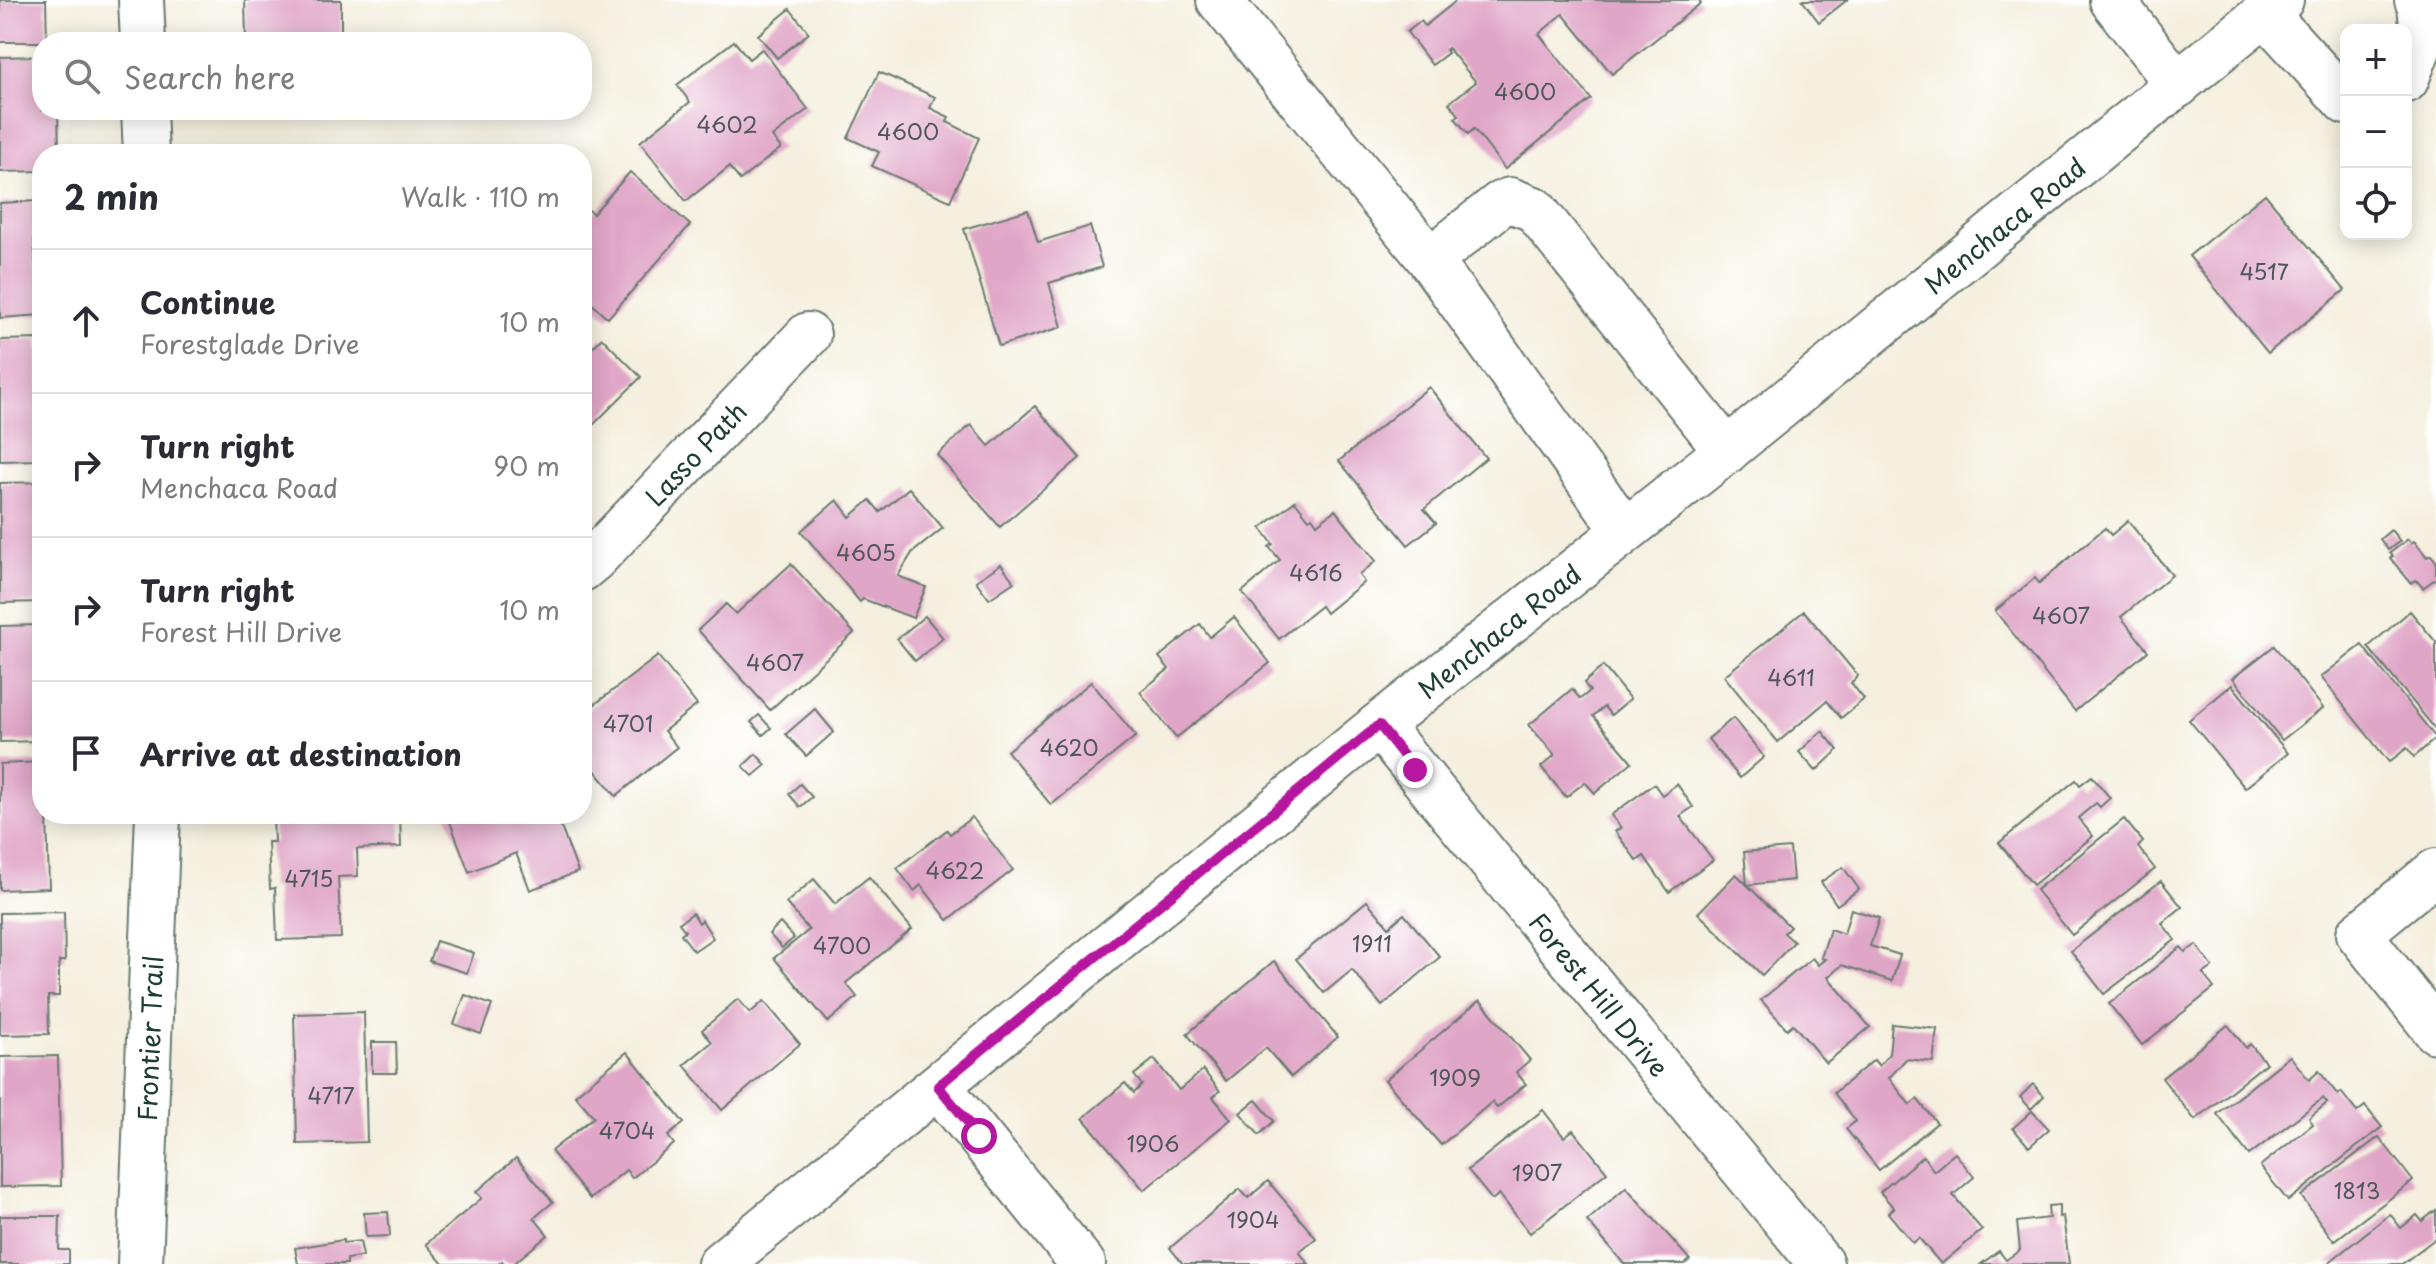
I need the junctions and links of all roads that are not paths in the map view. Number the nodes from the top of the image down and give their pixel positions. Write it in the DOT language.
graph roads {
  1 [pos="141,0"];
  2 [pos="1219,0"];
  3 [pos="2112,0"];
  4 [pos="2417,0"];
  5 [pos="2273,7"];
  6 [pos="143,32"];
  7 [pos="2412,65"];
  8 [pos="2178,85"];
  9 [pos="2341,96"];
  10 [pos="144,120"];
  11 [pos="146,144"];
  12 [pos="1430,260"];
  13 [pos="808,335"];
  14 [pos="1727,451"];
  15 [pos="1624,530"];
  16 [pos="592,561"];
  17 [pos="1379,725"];
  18 [pos="158,824"];
  19 [pos="2436,871"];
  20 [pos="2436,1031"];
  21 [pos="938,1086"];
  22 [pos="140,1264"];
  23 [pos="720,1264"];
  24 [pos="1083,1264"];
  25 [pos="1821,1264"];
  1 -- 6 [label="street"];
  2 -- 12 [label="street"];
  3 -- 8 [label="street"];
  4 -- 7 [label="street"];
  5 -- 8 [label="street, Menchaca Road"];
  5 -- 9 [label="street"];
  8 -- 14 [label="street, Menchaca Road"];
  10 -- 11 [label="street"];
  12 -- 14 [label="street"];
  12 -- 15 [label="street"];
  13 -- 16 [label="street, Lasso Path"];
  14 -- 15 [label="street, Menchaca Road"];
  15 -- 17 [label="street, Menchaca Road"];
  17 -- 21 [label="street, Menchaca Road"];
  17 -- 25 [label="street, Forest Hill Drive"];
  18 -- 22 [label="street, Frontier Trail"];
  19 -- 20 [label="street"];
  21 -- 23 [label="street, Menchaca Road"];
  21 -- 24 [label="street"];
}
